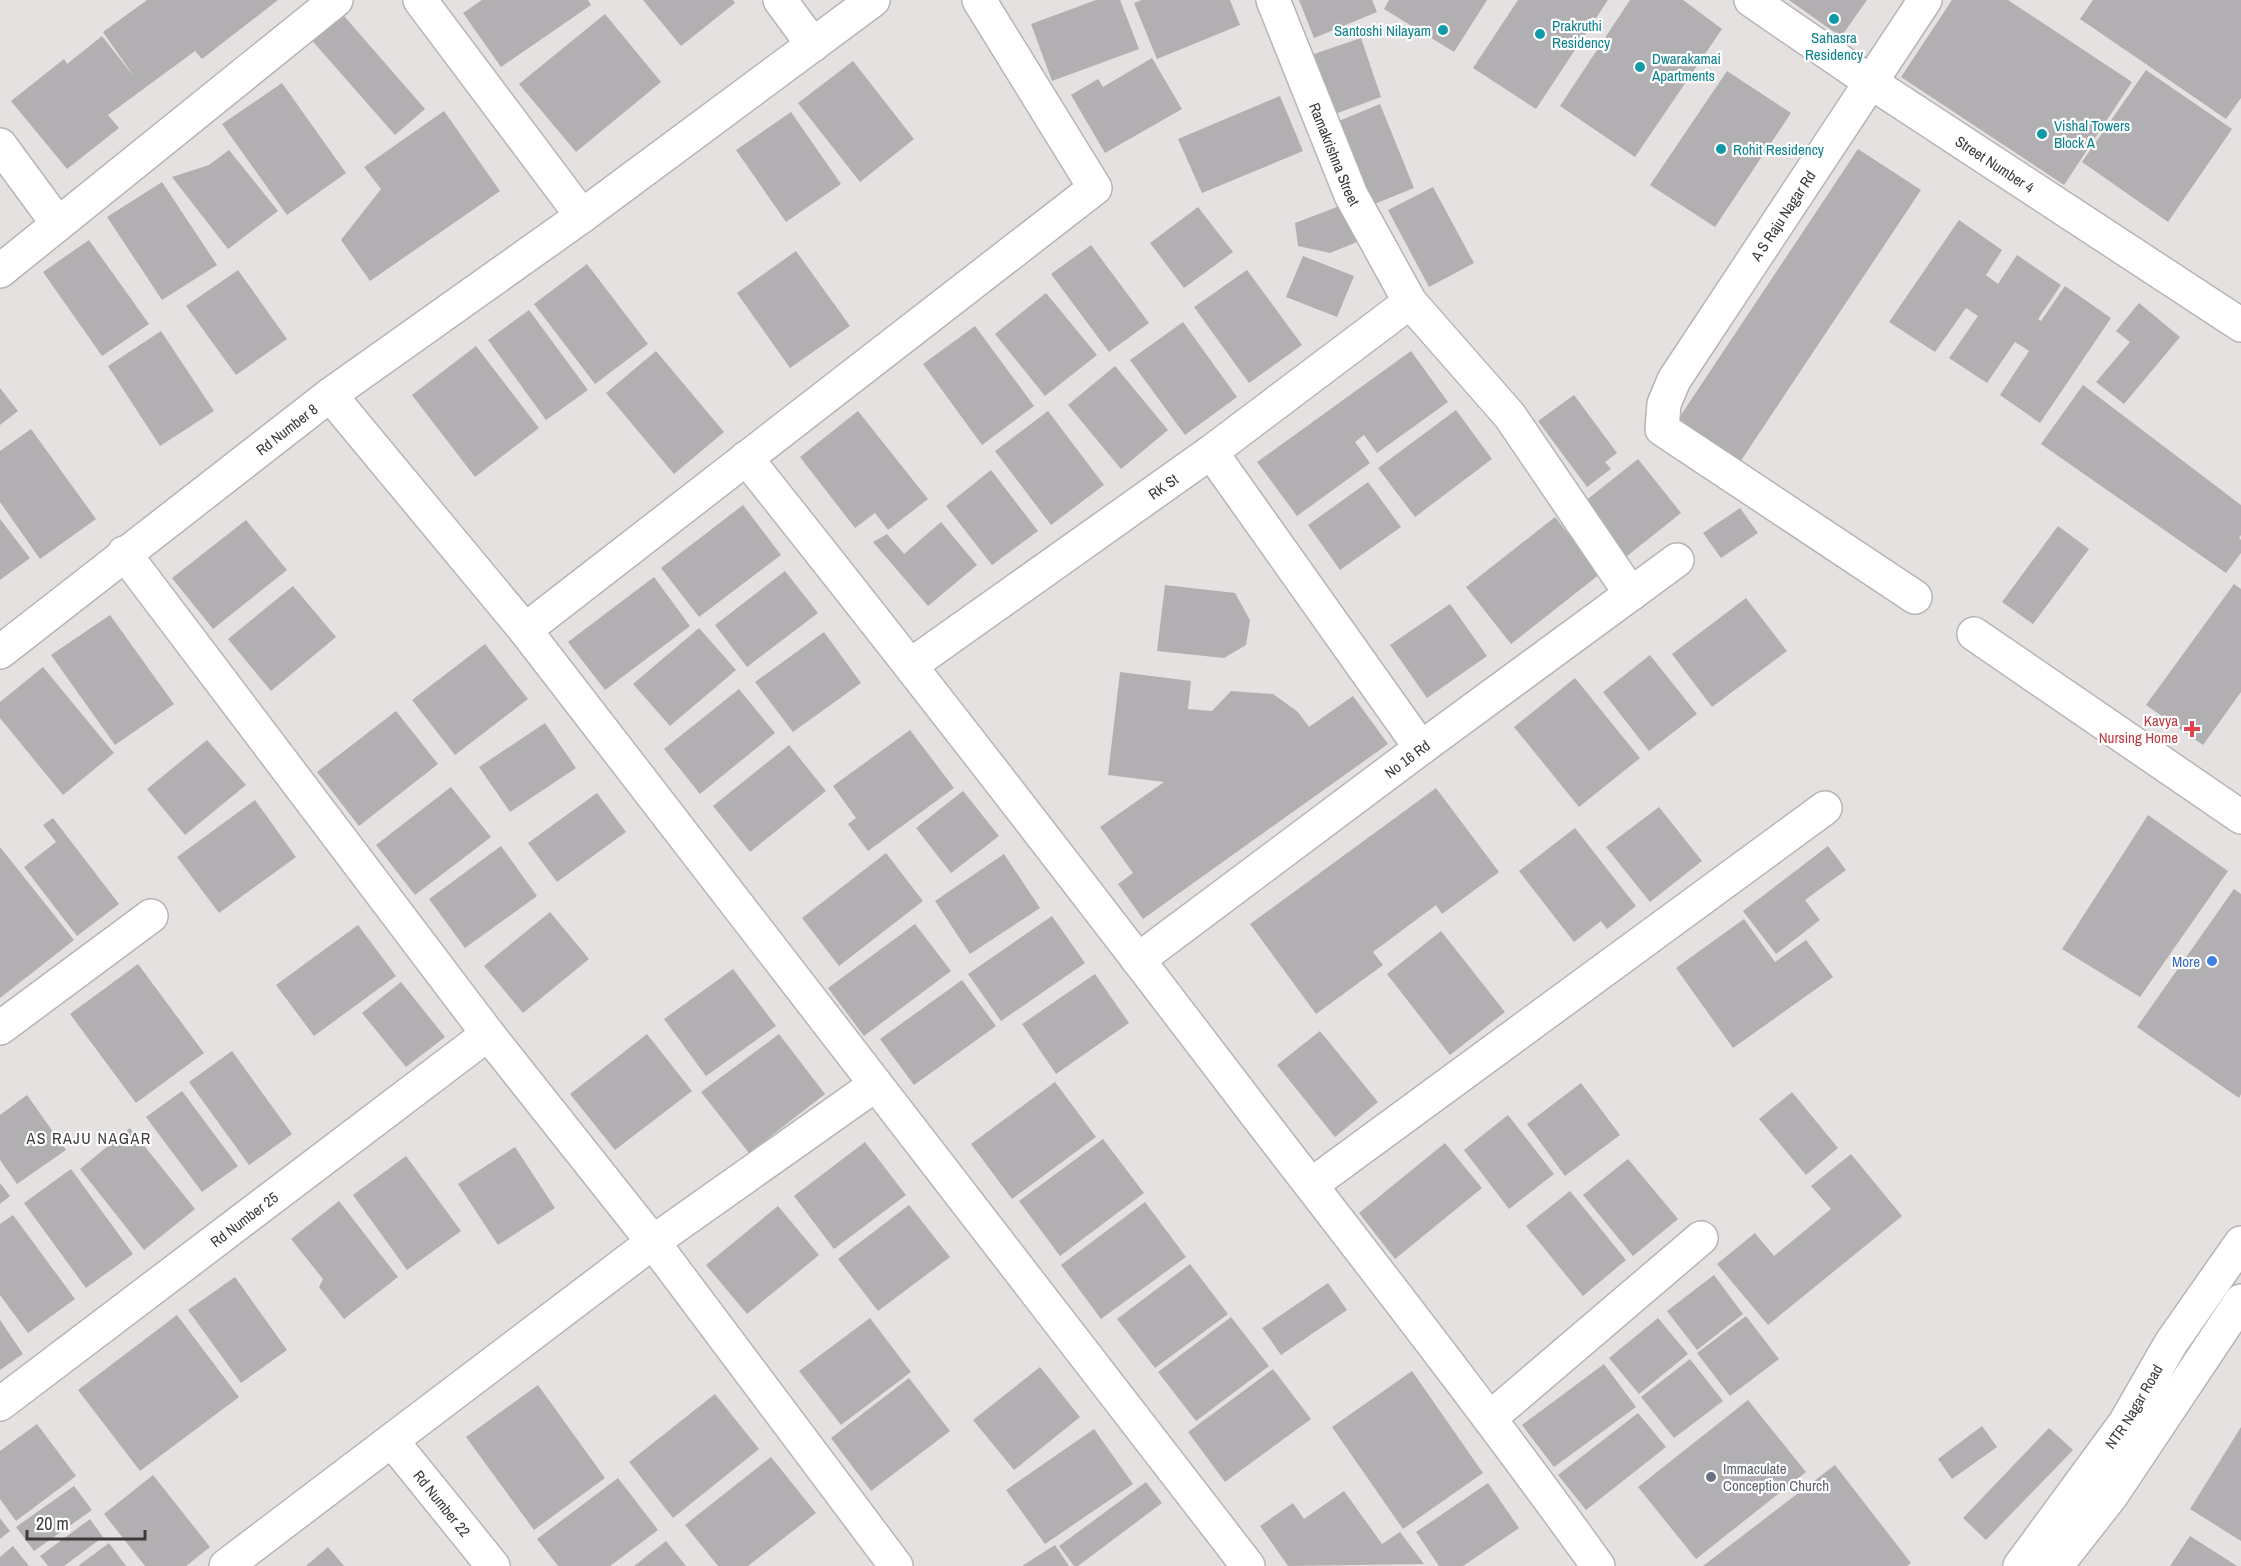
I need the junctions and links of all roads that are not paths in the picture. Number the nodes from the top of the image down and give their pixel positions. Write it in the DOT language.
graph roads {
  1 [pos="336,0"];
  2 [pos="420,0"];
  3 [pos="780,0"];
  4 [pos="873,0"];
  5 [pos="979,0"];
  6 [pos="1273,0"];
  7 [pos="1751,0"];
  8 [pos="1925,0"];
  9 [pos="813,45"];
  10 [pos="1872,83"];
  11 [pos="0,145"];
  12 [pos="582,216"];
  13 [pos="58,225"];
  14 [pos="0,271"];
  15 [pos="1410,302"];
  16 [pos="2241,325"];
  17 [pos="330,395"];
  18 [pos="1211,452"];
  19 [pos="746,458"];
  20 [pos="124,554"];
  21 [pos="1677,560"];
  22 [pos="1631,594"];
  23 [pos="1915,597"];
  24 [pos="525,630"];
  25 [pos="1974,634"];
  26 [pos="0,652"];
  27 [pos="911,665"];
  28 [pos="1421,748"];
  29 [pos="1825,808"];
  30 [pos="2241,817"];
  31 [pos="151,916"];
  32 [pos="1138,960"];
  33 [pos="0,1028"];
  34 [pos="488,1034"];
  35 [pos="875,1085"];
  36 [pos="1311,1185"];
  37 [pos="1701,1238"];
  38 [pos="653,1242"];
  39 [pos="2241,1243"];
  40 [pos="2240,1303"];
  41 [pos="0,1404"];
  42 [pos="1490,1418"];
  43 [pos="392,1441"];
  44 [pos="226,1566"];
  45 [pos="493,1566"];
  46 [pos="896,1566"];
  47 [pos="1248,1566"];
  48 [pos="1598,1566"];
  49 [pos="2020,1566"];
  50 [pos="2056,1566"];
  1 -- 13 [label="street"];
  2 -- 12 [label="street"];
  3 -- 9 [label="street"];
  4 -- 9 [label="street, Rd Number 8"];
  5 -- 19 [label="street"];
  6 -- 15 [label="street, Ramakrishna Street"];
  7 -- 10 [label="street, Street Number 4"];
  8 -- 10 [label="street, A S Raju Nagar Rd"];
  9 -- 12 [label="street, Rd Number 8"];
  10 -- 16 [label="street, Street Number 4"];
  10 -- 23 [label="street, A S Raju Nagar Rd"];
  11 -- 13 [label="street"];
  12 -- 17 [label="street, Rd Number 8"];
  13 -- 14 [label="street"];
  15 -- 18 [label="street, RK St"];
  15 -- 22 [label="street, Ramakrishna Street"];
  17 -- 20 [label="street, Rd Number 8"];
  17 -- 24 [label="street"];
  18 -- 27 [label="street, RK St"];
  18 -- 28 [label="street"];
  19 -- 24 [label="street"];
  19 -- 27 [label="street"];
  20 -- 26 [label="street, Rd Number 8"];
  20 -- 34 [label="street"];
  21 -- 22 [label="street, No 16 Rd"];
  22 -- 28 [label="street, No 16 Rd"];
  24 -- 35 [label="street"];
  25 -- 30 [label="street"];
  27 -- 32 [label="street"];
  28 -- 32 [label="street, No 16 Rd"];
  29 -- 36 [label="street"];
  31 -- 33 [label="street"];
  32 -- 36 [label="street"];
  34 -- 38 [label="street"];
  34 -- 41 [label="street, Rd Number 25"];
  35 -- 38 [label="street"];
  35 -- 47 [label="street"];
  36 -- 42 [label="street"];
  37 -- 42 [label="street"];
  38 -- 43 [label="street"];
  38 -- 46 [label="street"];
  39 -- 49 [label="street, NTR Nagar Road"];
  40 -- 50 [label="street, NTR Nagar Road"];
  42 -- 48 [label="street"];
  43 -- 44 [label="street"];
  43 -- 45 [label="street, Rd Number 22"];
}
